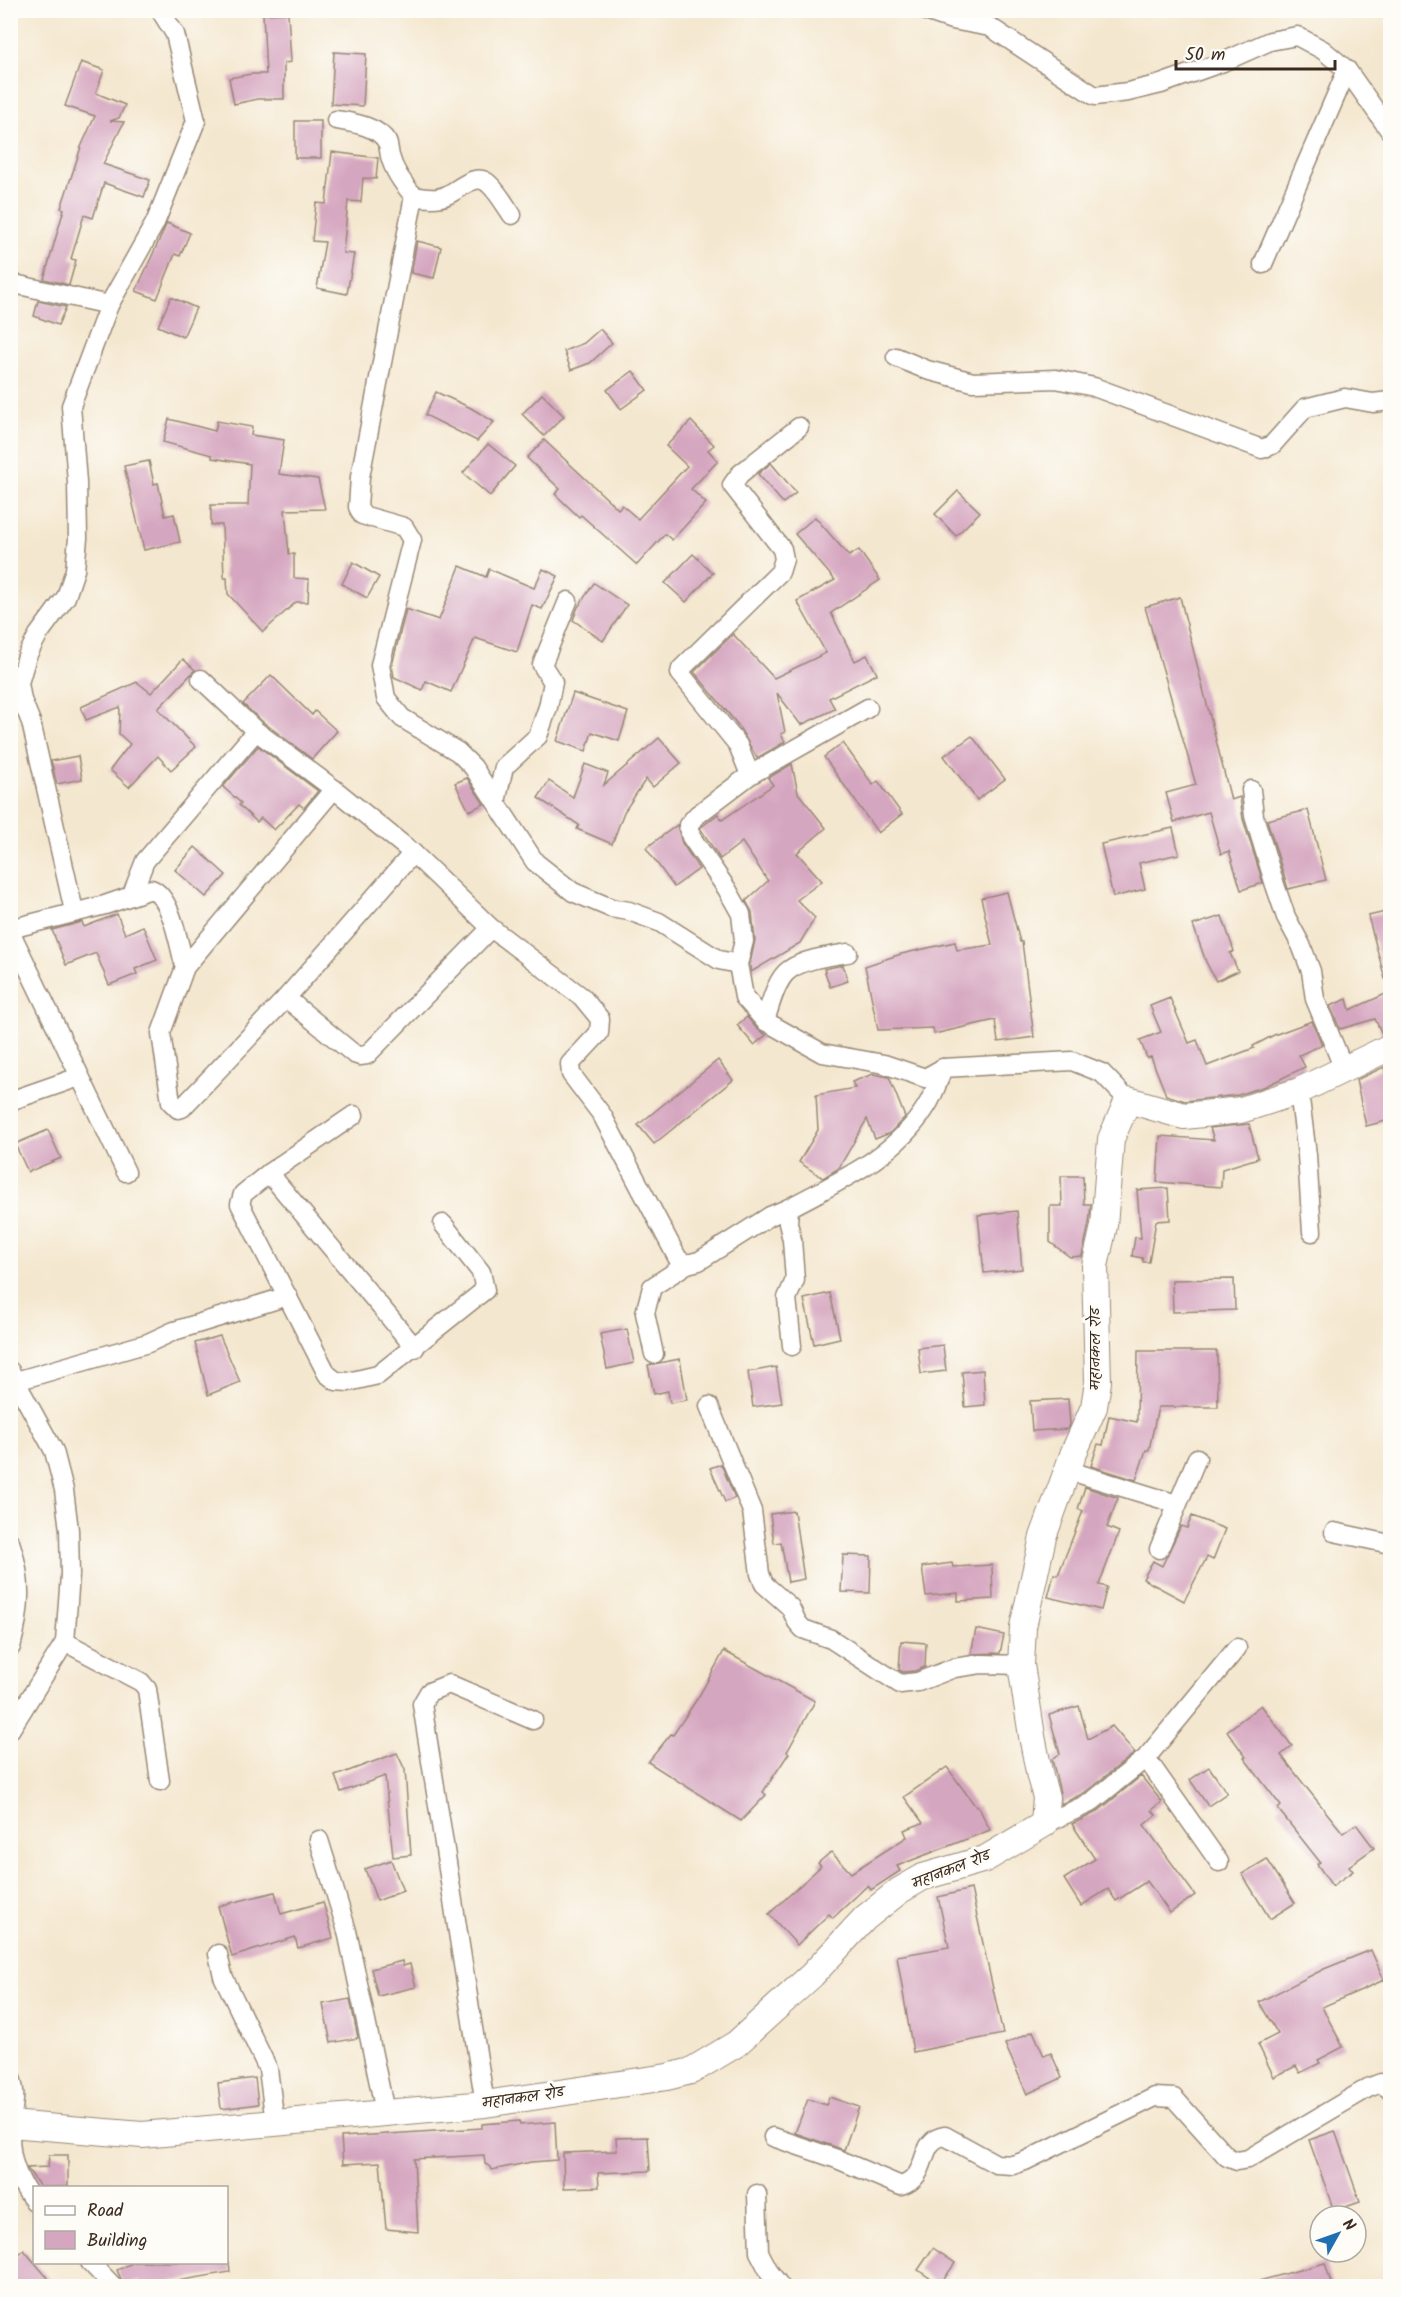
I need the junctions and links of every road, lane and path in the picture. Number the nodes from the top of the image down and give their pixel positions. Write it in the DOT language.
graph roads {
  1 [pos="160,10"];
  2 [pos="924,10"];
  3 [pos="1347,70"];
  4 [pos="336,120"];
  5 [pos="1390,130"];
  6 [pos="414,196"];
  7 [pos="512,215"];
  8 [pos="1263,264"];
  9 [pos="10,284"];
  10 [pos="109,304"];
  11 [pos="896,357"];
  12 [pos="1390,401"];
  13 [pos="799,427"];
  14 [pos="568,601"];
  15 [pos="201,679"];
  16 [pos="868,708"];
  17 [pos="256,731"];
  18 [pos="750,775"];
  19 [pos="334,789"];
  20 [pos="1251,790"];
  21 [pos="496,802"];
  22 [pos="413,853"];
  23 [pos="132,894"];
  24 [pos="74,911"];
  25 [pos="491,928"];
  26 [pos="10,930"];
  27 [pos="848,953"];
  28 [pos="738,964"];
  29 [pos="185,967"];
  30 [pos="286,998"];
  31 [pos="765,1021"];
  32 [pos="1390,1047"];
  33 [pos="943,1068"];
  34 [pos="1344,1069"];
  35 [pos="79,1077"];
  36 [pos="1299,1091"];
  37 [pos="1128,1100"];
  38 [pos="10,1101"];
  39 [pos="354,1115"];
  40 [pos="126,1172"];
  41 [pos="269,1173"];
  42 [pos="789,1208"];
  43 [pos="443,1224"];
  44 [pos="1312,1232"];
  45 [pos="687,1264"];
  46 [pos="288,1296"];
  47 [pos="792,1346"];
  48 [pos="415,1348"];
  49 [pos="654,1354"];
  50 [pos="13,1376"];
  51 [pos="709,1406"];
  52 [pos="1197,1458"];
  53 [pos="1067,1470"];
  54 [pos="1177,1504"];
  55 [pos="1334,1532"];
  56 [pos="10,1542"];
  57 [pos="1390,1544"];
  58 [pos="1159,1549"];
  59 [pos="65,1642"];
  60 [pos="11,1647"];
  61 [pos="1237,1648"];
  62 [pos="1021,1665"];
  63 [pos="533,1720"];
  64 [pos="10,1730"];
  65 [pos="1146,1758"];
  66 [pos="160,1781"];
  67 [pos="1044,1824"];
  68 [pos="319,1840"];
  69 [pos="1219,1862"];
  70 [pos="218,1954"];
  71 [pos="10,2074"];
  72 [pos="1390,2090"];
  73 [pos="485,2104"];
  74 [pos="385,2112"];
  75 [pos="275,2123"];
  76 [pos="11,2124"];
  77 [pos="773,2137"];
  78 [pos="757,2194"];
  79 [pos="33,2200"];
  80 [pos="92,2264"];
  81 [pos="113,2286"];
  82 [pos="780,2286"];
  1 -- 10 [label="street"];
  2 -- 3 [label="street"];
  3 -- 5 [label="street"];
  3 -- 8 [label="street"];
  4 -- 6 [label="street"];
  6 -- 7 [label="street"];
  6 -- 21 [label="street"];
  9 -- 10 [label="street"];
  10 -- 24 [label="street"];
  11 -- 12 [label="street"];
  13 -- 18 [label="street"];
  14 -- 21 [label="street"];
  15 -- 17 [label="street"];
  16 -- 18 [label="street"];
  17 -- 19 [label="street"];
  17 -- 23 [label="street"];
  18 -- 28 [label="street"];
  19 -- 22 [label="street"];
  19 -- 29 [label="street"];
  20 -- 34 [label="street"];
  21 -- 28 [label="street"];
  22 -- 25 [label="street"];
  22 -- 30 [label="street"];
  23 -- 24 [label="street"];
  23 -- 29 [label="street"];
  24 -- 26 [label="street"];
  25 -- 30 [label="street"];
  25 -- 45 [label="street"];
  26 -- 35 [label="street"];
  27 -- 31 [label="street"];
  28 -- 31 [label="street"];
  29 -- 30 [label="street"];
  31 -- 33 [label="street"];
  32 -- 34 [label="main road"];
  33 -- 37 [label="street"];
  33 -- 42 [label="street"];
  34 -- 36 [label="main road"];
  35 -- 38 [label="street"];
  35 -- 40 [label="street"];
  36 -- 37 [label="main road"];
  36 -- 44 [label="street"];
  37 -- 53 [label="main road, महानकल रोड"];
  39 -- 41 [label="street"];
  41 -- 46 [label="street"];
  41 -- 48 [label="street"];
  42 -- 45 [label="street"];
  42 -- 47 [label="street"];
  43 -- 48 [label="street"];
  45 -- 49 [label="street"];
  46 -- 48 [label="street"];
  46 -- 50 [label="street"];
  50 -- 59 [label="street"];
  51 -- 62 [label="street"];
  52 -- 54 [label="street"];
  53 -- 54 [label="street"];
  53 -- 62 [label="main road, महानकल रोड"];
  54 -- 58 [label="street"];
  55 -- 57 [label="street"];
  56 -- 60 [label="street"];
  59 -- 64 [label="street"];
  59 -- 66 [label="street"];
  61 -- 65 [label="street"];
  62 -- 67 [label="main road, महानकल रोड"];
  63 -- 73 [label="street"];
  65 -- 67 [label="street"];
  65 -- 69 [label="street"];
  67 -- 73 [label="main road, महानकल रोड"];
  68 -- 74 [label="street"];
  70 -- 75 [label="street"];
  71 -- 76 [label="street"];
  72 -- 77 [label="street"];
  73 -- 74 [label="main road, महानकल रोड"];
  74 -- 75 [label="main road, महानकल रोड"];
  75 -- 76 [label="main road, महानकल रोड"];
  76 -- 79 [label="street"];
  78 -- 82 [label="street"];
  80 -- 81 [label="street"];
}
